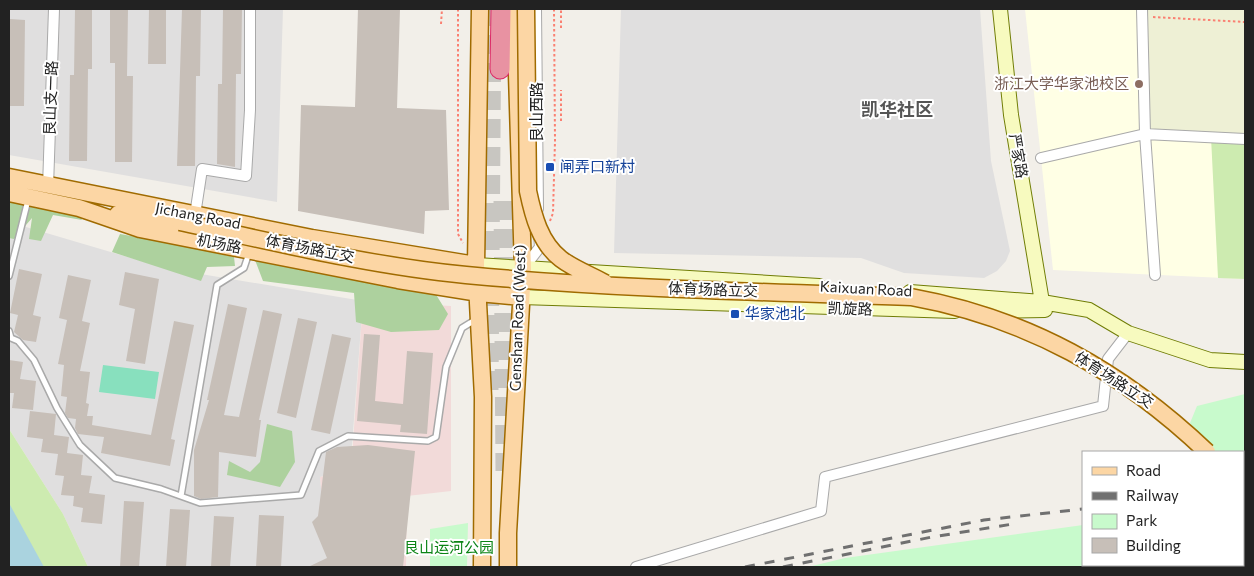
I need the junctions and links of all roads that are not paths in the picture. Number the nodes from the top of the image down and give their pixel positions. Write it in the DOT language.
graph roads {
  1 [pos="54,9"];
  2 [pos="250,9"];
  3 [pos="480,9"];
  4 [pos="500,9"];
  5 [pos="515,9"];
  6 [pos="526,9"];
  7 [pos="536,9"];
  8 [pos="1000,9"];
  9 [pos="1142,13"];
  10 [pos="500,69"];
  11 [pos="1145,134"];
  12 [pos="1245,139"];
  13 [pos="1041,158"];
  14 [pos="9,177"];
  15 [pos="52,187"];
  16 [pos="9,193"];
  17 [pos="29,197"];
  18 [pos="79,208"];
  19 [pos="187,219"];
  20 [pos="250,250"];
  21 [pos="476,265"];
  22 [pos="522,270"];
  23 [pos="1155,275"];
  24 [pos="9,276"];
  25 [pos="612,286"];
  26 [pos="478,293"];
  27 [pos="521,297"];
  28 [pos="1042,302"];
  29 [pos="1089,310"];
  30 [pos="480,318"];
  31 [pos="9,331"];
  32 [pos="1128,333"];
  33 [pos="1245,362"];
  34 [pos="1206,451"];
  35 [pos="181,496"];
  36 [pos="482,567"];
  37 [pos="508,567"];
  38 [pos="636,567"];
  1 -- 15 [label="street, 艮山支一路"];
  2 -- 19 [label="street"];
  3 -- 21 [label="main road"];
  4 -- 10 [label="highway"];
  5 -- 22 [label="main road, Genshan Road (West)"];
  6 -- 25 [label="main road, bridge"];
  7 -- 22 [label="street, 艮山西路"];
  8 -- 28 [label="main road, 严家路"];
  9 -- 11 [label="street"];
  11 -- 12 [label="street"];
  11 -- 13 [label="street"];
  11 -- 23 [label="street"];
  14 -- 15 [label="main road"];
  15 -- 19 [label="main road, 体育场路立交"];
  16 -- 17 [label="main road, 机场路"];
  17 -- 18 [label="main road, 机场路"];
  17 -- 24 [label="lane"];
  18 -- 19 [label="main road, 体育场路立交"];
  18 -- 20 [label="main road, 机场路"];
  19 -- 21 [label="main road, Jichang Road"];
  19 -- 25 [label="main road, 体育场路立交, bridge"];
  20 -- 26 [label="main road, 机场路"];
  20 -- 35 [label="lane"];
  21 -- 22 [label="main road, Kaixuan Road"];
  21 -- 26 [label="main road"];
  22 -- 27 [label="main road, Genshan Road (West)"];
  22 -- 28 [label="main road, Kaixuan Road"];
  25 -- 34 [label="main road, 体育场路立交, bridge"];
  26 -- 27 [label="main road, 机场路"];
  26 -- 30 [label="main road"];
  27 -- 29 [label="main road, 凯旋路"];
  27 -- 37 [label="main road, Genshan Road (West)"];
  28 -- 29 [label="main road, Kaixuan Road"];
  29 -- 32 [label="main road, Kaixuan Road"];
  30 -- 35 [label="lane"];
  30 -- 36 [label="main road"];
  31 -- 35 [label="lane"];
  32 -- 33 [label="main road, Kaixuan Road"];
  32 -- 38 [label="street"];
}
